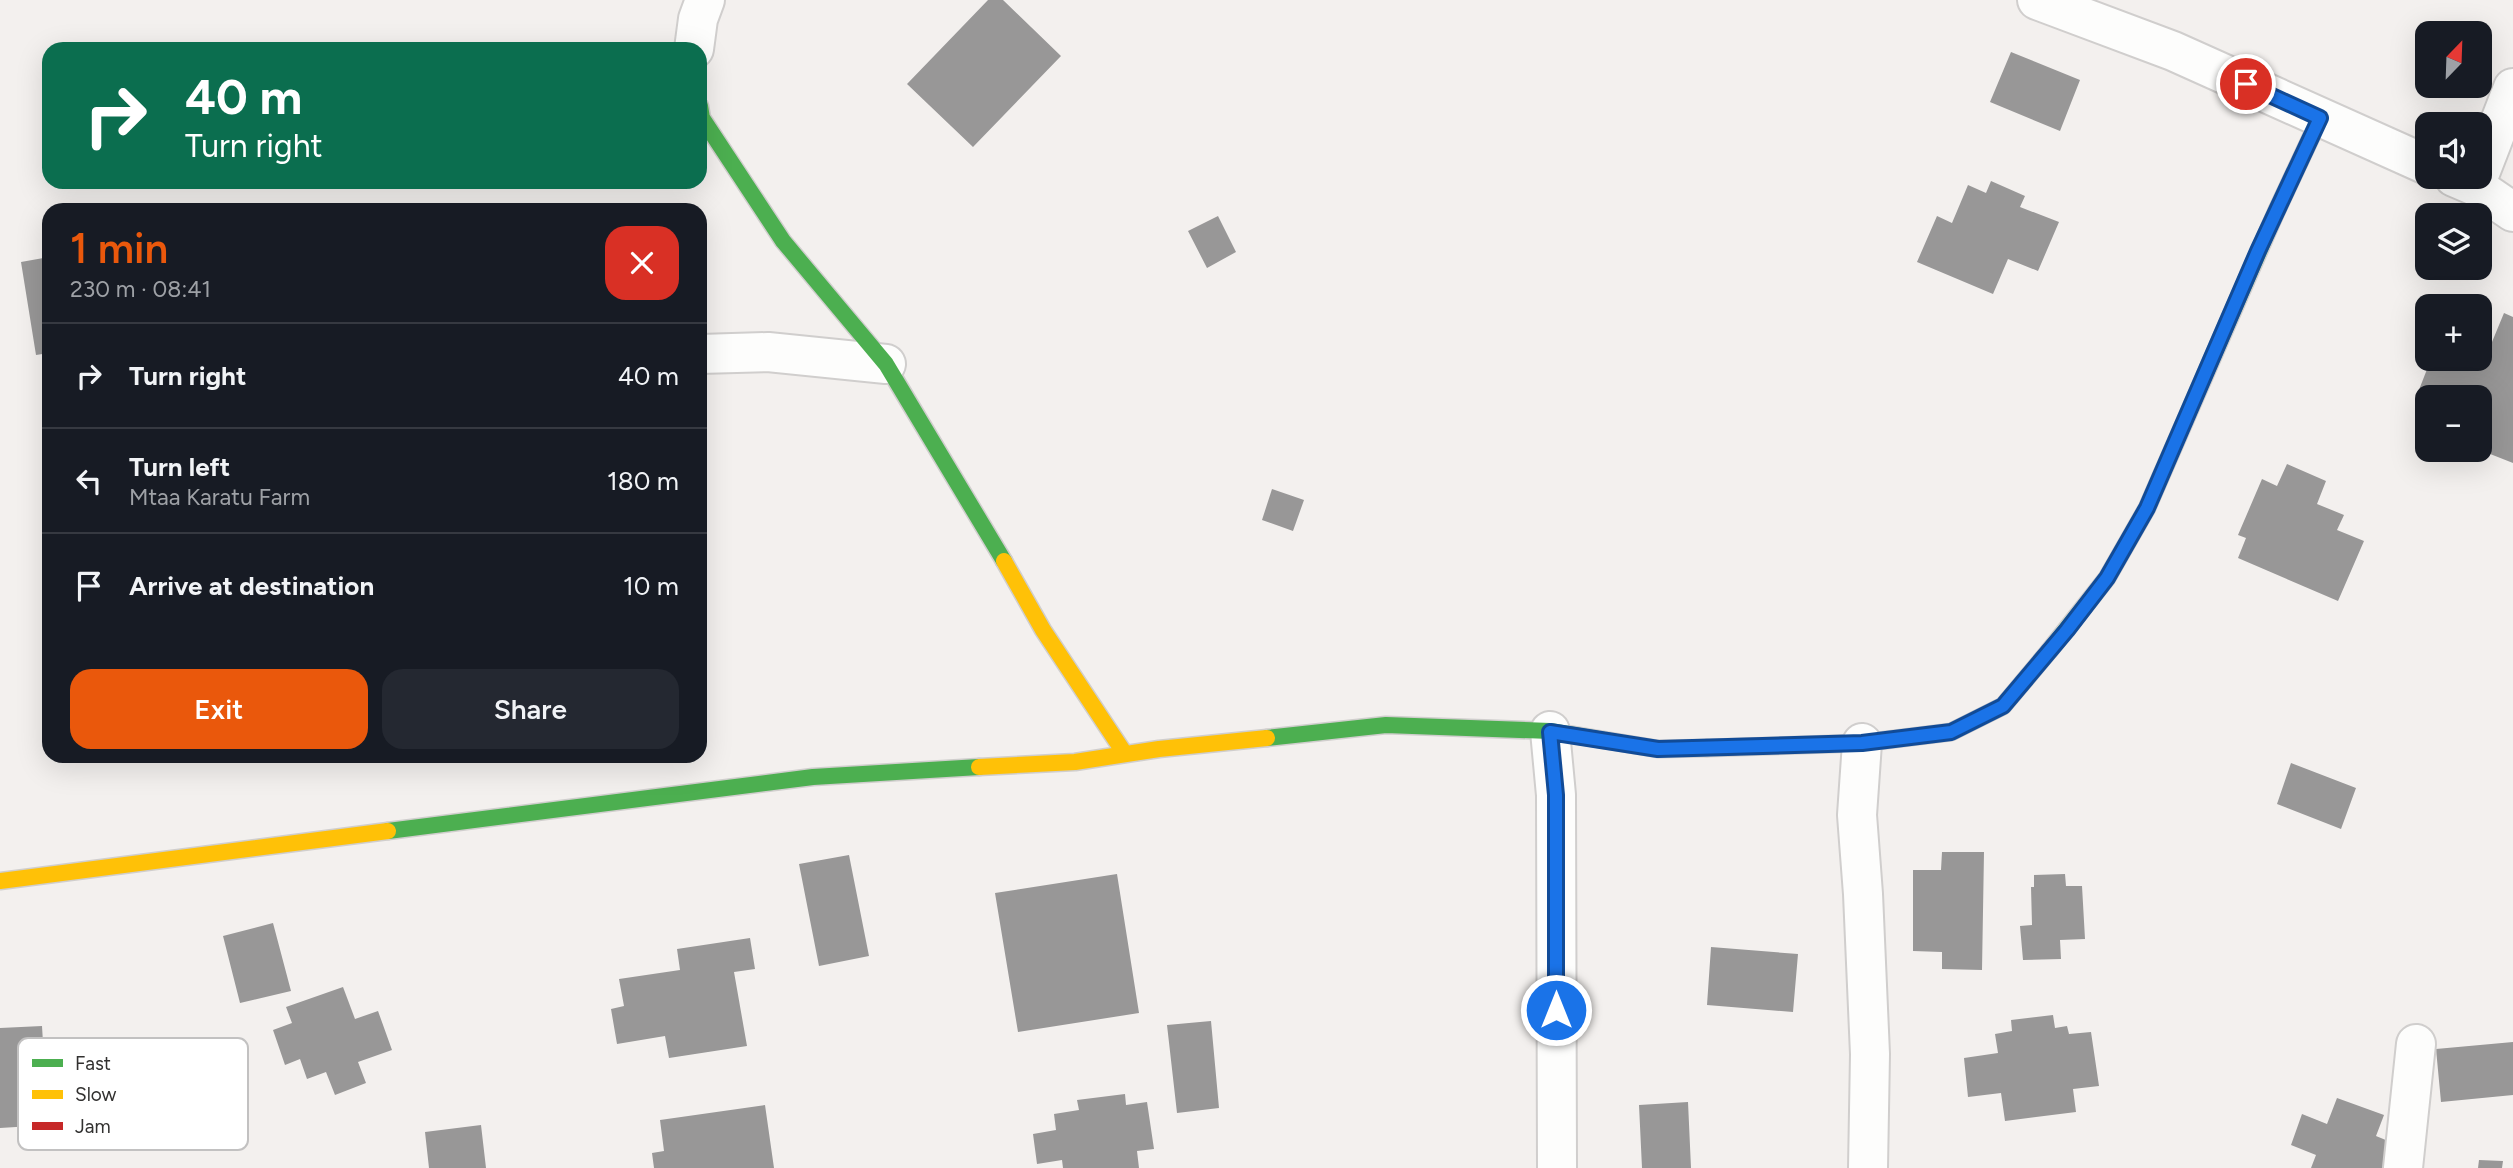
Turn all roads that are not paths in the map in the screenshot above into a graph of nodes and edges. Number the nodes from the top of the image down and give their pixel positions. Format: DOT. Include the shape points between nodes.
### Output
graph roads {
  1 [pos="705,0"];
  2 [pos="2037,0"];
  3 [pos="695,42"];
  4 [pos="2513,88"];
  5 [pos="2320,118"];
  6 [pos="707,126"];
  7 [pos="2492,134"];
  8 [pos="2415,160"];
  9 [pos="2485,189"];
  10 [pos="2513,212"];
  11 [pos="707,354"];
  12 [pos="886,364"];
  13 [pos="1550,732"];
  14 [pos="1862,743"];
  15 [pos="1125,754"];
  16 [pos="0,881"];
  17 [pos="2416,1044"];
  18 [pos="1557,1168"];
  19 [pos="1868,1168"];
  20 [pos="2403,1168"];
  1 -- 3 [label="street"];
  2 -- 5 [label="street" via="2173,51"];
  4 -- 7 [label="street"];
  5 -- 8 [label="street"];
  5 -- 14 [label="street" via="2147,508 2107,578 2003,706 1951,732"];
  6 -- 12 [label="street" via="783,242"];
  9 -- 10 [label="street"];
  11 -- 12 [label="street" via="768,352"];
  12 -- 15 [label="street" via="1043,630"];
  13 -- 14 [label="street" via="1658,749"];
  13 -- 15 [label="street" via="1386,725"];
  13 -- 18 [label="street" via="1556,795"];
  14 -- 19 [label="street" via="1857,815 1870,1054"];
  15 -- 16 [label="street" via="1075,762 813,777"];
  17 -- 20 [label="street"];
}
